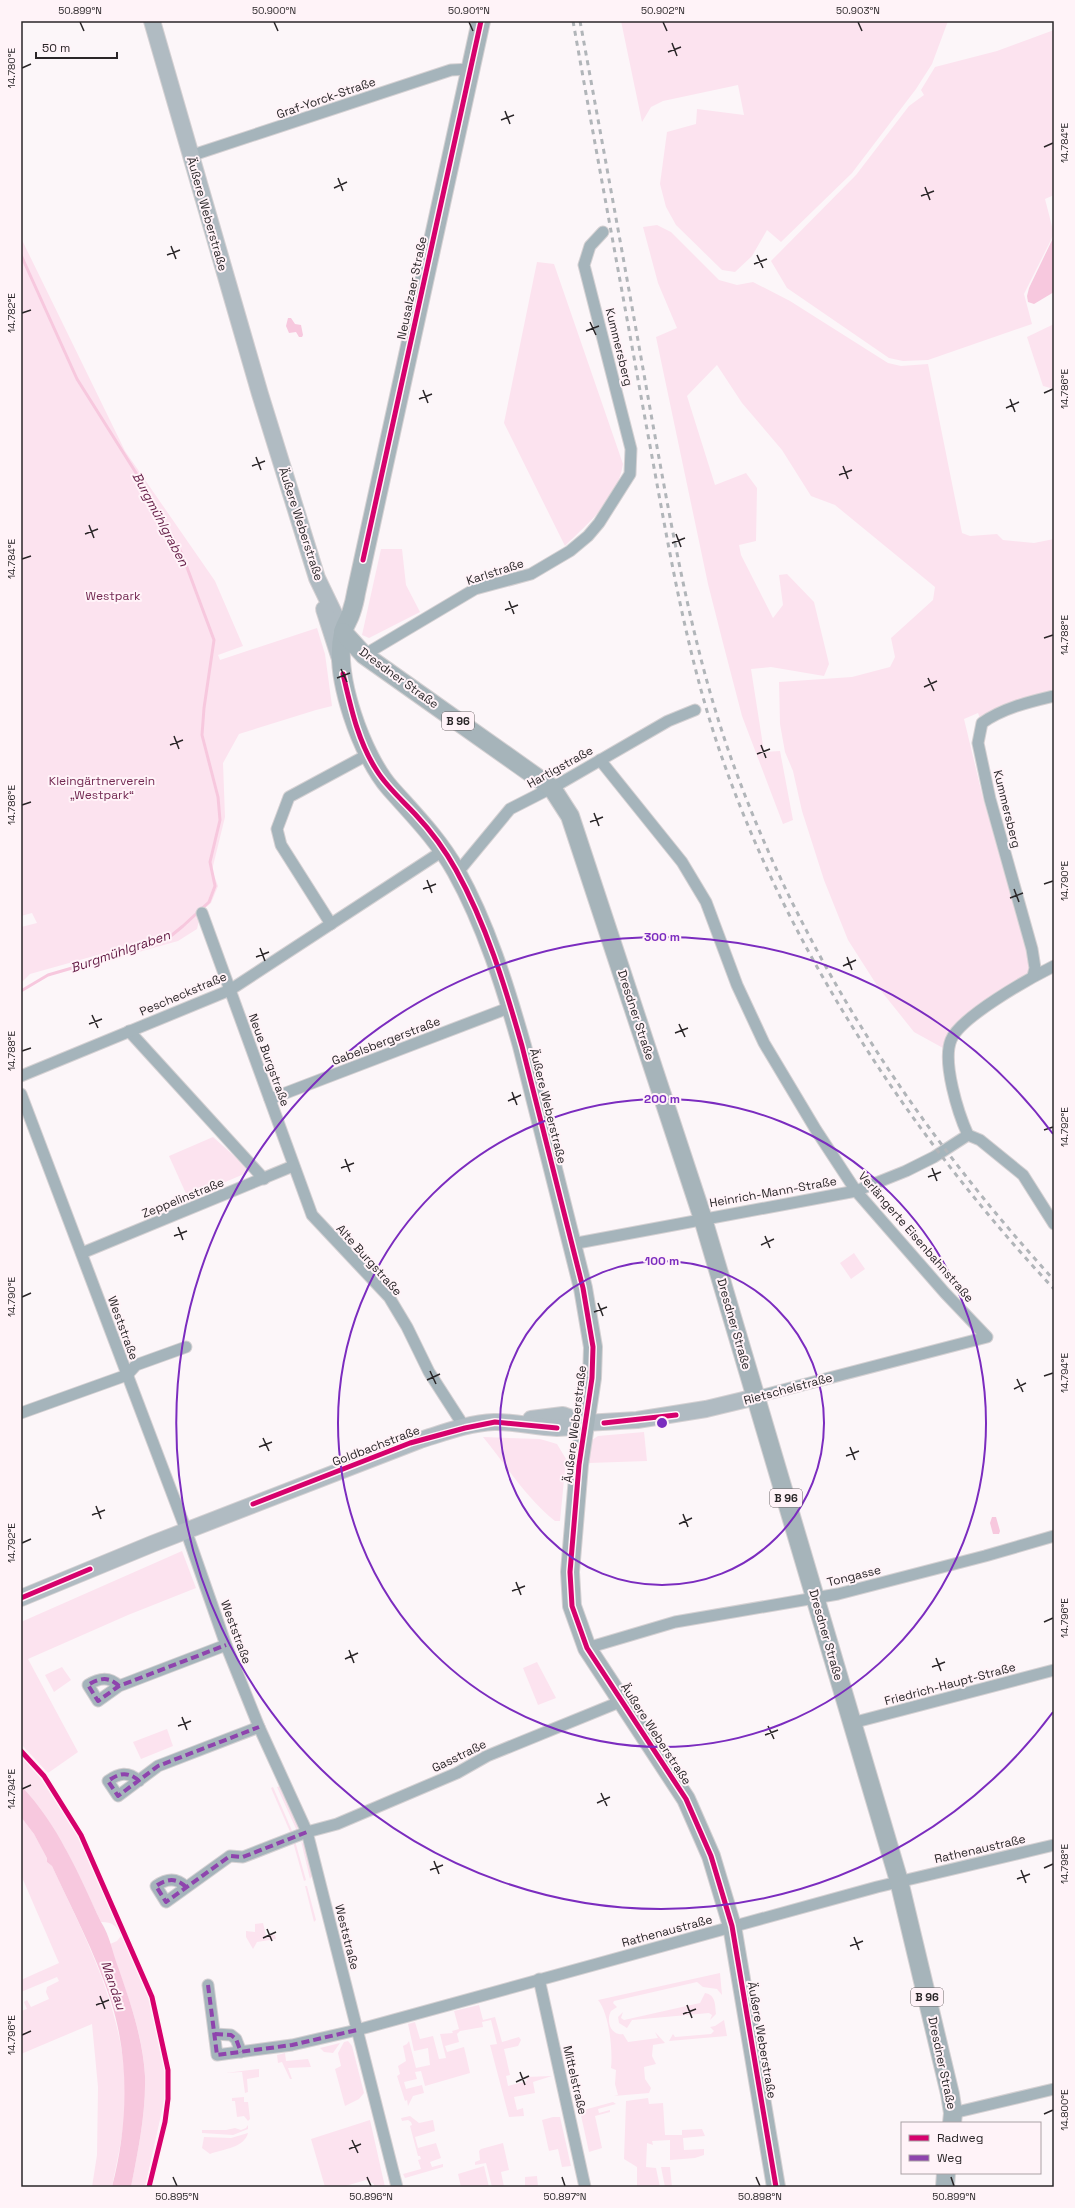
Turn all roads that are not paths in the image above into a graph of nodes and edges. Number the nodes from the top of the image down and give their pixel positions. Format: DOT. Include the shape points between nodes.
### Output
graph roads {
  1 [pos="152,21"];
  2 [pos="481,21"];
  3 [pos="472,70"];
  4 [pos="190,156"];
  5 [pos="603,232"];
  6 [pos="630,474"];
  7 [pos="317,578"];
  8 [pos="356,593"];
  9 [pos="328,599"];
  10 [pos="351,612"];
  11 [pos="343,632"];
  12 [pos="364,655"];
  13 [pos="342,669"];
  14 [pos="1054,696"];
  15 [pos="695,710"];
  16 [pos="367,755"];
  17 [pos="600,760"];
  18 [pos="552,788"];
  19 [pos="444,850"];
  20 [pos="456,870"];
  21 [pos="202,913"];
  22 [pos="331,924"];
  23 [pos="1054,966"];
  24 [pos="1033,976"];
  25 [pos="230,990"];
  26 [pos="511,1007"];
  27 [pos="129,1031"];
  28 [pos="21,1076"];
  29 [pos="21,1094"];
  30 [pos="270,1100"];
  31 [pos="968,1134"];
  32 [pos="293,1166"];
  33 [pos="264,1179"];
  34 [pos="856,1191"];
  35 [pos="312,1215"];
  36 [pos="703,1218"];
  37 [pos="1054,1224"];
  38 [pos="572,1244"];
  39 [pos="82,1253"];
  40 [pos="987,1337"];
  41 [pos="186,1347"];
  42 [pos="127,1375"];
  43 [pos="756,1397"];
  44 [pos="21,1413"];
  45 [pos="585,1422"];
  46 [pos="465,1428"];
  47 [pos="186,1531"];
  48 [pos="1054,1536"];
  49 [pos="21,1598"];
  50 [pos="815,1599"];
  51 [pos="226,1645"];
  52 [pos="587,1648"];
  53 [pos="1054,1670"];
  54 [pos="119,1686"];
  55 [pos="622,1701"];
  56 [pos="852,1723"];
  57 [pos="259,1727"];
  58 [pos="138,1781"];
  59 [pos="307,1832"];
  60 [pos="1054,1845"];
  61 [pos="899,1881"];
  62 [pos="186,1886"];
  63 [pos="732,1926"];
  64 [pos="539,1979"];
  65 [pos="208,1986"];
  66 [pos="357,2030"];
  67 [pos="215,2034"];
  68 [pos="241,2052"];
  69 [pos="1054,2089"];
  70 [pos="952,2118"];
  71 [pos="946,2174"];
  72 [pos="397,2187"];
  73 [pos="585,2187"];
  74 [pos="776,2187"];
  75 [pos="945,2187"];
  1 -- 4 [label="main road, Äußere Weberstraße"];
  2 -- 3 [label="main road, Neusalzaer Straße"];
  3 -- 4 [label="street, Graf-Yorck-Straße" via="451,70"];
  3 -- 8 [label="main road, Neusalzaer Straße"];
  4 -- 7 [label="main road, Äußere Weberstraße"];
  5 -- 6 [label="street, Kummersberg" via="590,246 584,265 631,448"];
  6 -- 12 [label="street, Karlstraße" via="600,523 570,550 530,574 475,589"];
  7 -- 9 [label="main road, Äußere Weberstraße"];
  7 -- 13 [label="main road" via="326,620"];
  8 -- 9 [label="main road" via="342,602"];
  8 -- 10 [label="main road, Neusalzaer Straße"];
  9 -- 11 [label="main road, Äußere Weberstraße"];
  10 -- 11 [label="main road, Neusalzaer Straße"];
  10 -- 12 [label="main road" via="355,638"];
  11 -- 12 [label="main road, Dresdner Straße / B 96"];
  11 -- 13 [label="main road, Äußere Weberstraße"];
  12 -- 13 [label="main road"];
  12 -- 18 [label="main road, Dresdner Straße / B 96"];
  13 -- 16 [label="main road, Äußere Weberstraße" via="359,735"];
  14 -- 24 [label="street, Kummersberg" via="1000,711 991,716 982,723 978,743 990,799 1032,949 1035,968"];
  15 -- 17 [label="street, Hartigstraße" via="668,721"];
  16 -- 19 [label="main road, Äußere Weberstraße" via="386,783 428,828"];
  16 -- 22 [label="street" via="289,797 277,829 281,845"];
  17 -- 18 [label="street, Hartigstraße"];
  17 -- 34 [label="street, Verlängerte Eisenbahnstraße" via="682,862 702,895 737,985 764,1043"];
  18 -- 20 [label="street, Hartigstraße" via="510,809 462,867"];
  18 -- 36 [label="main road, Dresdner Straße / B 96" via="570,816"];
  19 -- 20 [label="main road, Äußere Weberstraße"];
  19 -- 22 [label="street, Pescheckstraße"];
  20 -- 26 [label="main road, Äußere Weberstraße" via="472,903"];
  21 -- 25 [label="street, Neue Burgstraße"];
  22 -- 25 [label="street, Pescheckstraße"];
  23 -- 24 [label="street"];
  24 -- 31 [label="street" via="966,1022 951,1040 948,1057 955,1100"];
  25 -- 27 [label="street, Pescheckstraße"];
  25 -- 30 [label="street, Neue Burgstraße"];
  26 -- 30 [label="street, Gabelsbergerstraße"];
  26 -- 38 [label="main road, Äußere Weberstraße"];
  27 -- 28 [label="street, Pescheckstraße"];
  27 -- 33 [label="street"];
  29 -- 39 [label="street, Weststraße"];
  30 -- 32 [label="street, Neue Burgstraße"];
  31 -- 34 [label="street, Heinrich-Mann-Straße" via="934,1157"];
  31 -- 37 [label="street" via="980,1140 1023,1175"];
  32 -- 33 [label="street, Zeppelinstraße"];
  32 -- 35 [label="street, Neue Burgstraße"];
  33 -- 39 [label="street, Zeppelinstraße"];
  34 -- 36 [label="street, Heinrich-Mann-Straße"];
  34 -- 40 [label="street, Verlängerte Eisenbahnstraße"];
  35 -- 46 [label="street, Alte Burgstraße" via="389,1297 429,1372"];
  36 -- 38 [label="street, Heinrich-Mann-Straße"];
  36 -- 43 [label="main road, Dresdner Straße / B 96"];
  38 -- 45 [label="main road, Äußere Weberstraße" via="588,1309 593,1346 592,1378"];
  39 -- 42 [label="street, Weststraße"];
  40 -- 43 [label="street, Rietschelstraße"];
  41 -- 42 [label="street" via="136,1365"];
  42 -- 44 [label="street"];
  42 -- 47 [label="street, Weststraße"];
  43 -- 45 [label="main road, Rietschelstraße" via="676,1415"];
  43 -- 50 [label="main road, Dresdner Straße / B 96"];
  45 -- 46 [label="main road, Goldbachstraße" via="563,1429 495,1422"];
  45 -- 52 [label="main road, Äußere Weberstraße" via="570,1578 572,1606"];
  46 -- 47 [label="main road, Goldbachstraße" via="410,1443"];
  47 -- 49 [label="main road, Goldbachstraße"];
  47 -- 51 [label="street, Weststraße"];
  48 -- 50 [label="street, Tongasse" via="986,1556"];
  50 -- 52 [label="street, Tongasse" via="675,1622"];
  50 -- 56 [label="main road, Dresdner Straße / B 96"];
  51 -- 54 [label="street"];
  51 -- 57 [label="street, Weststraße"];
  52 -- 55 [label="main road, Äußere Weberstraße"];
  53 -- 56 [label="street, Friedrich-Haupt-Straße"];
  55 -- 59 [label="street, Gasstraße" via="486,1756 457,1773 337,1824"];
  55 -- 63 [label="main road, Äußere Weberstraße" via="686,1799 698,1822"];
  56 -- 61 [label="main road, Dresdner Straße / B 96"];
  57 -- 58 [label="street" via="158,1766"];
  57 -- 59 [label="street, Weststraße"];
  59 -- 62 [label="street, Gasstraße" via="243,1857 230,1856"];
  59 -- 66 [label="street, Weststraße"];
  60 -- 61 [label="street, Rathenaustraße"];
  61 -- 63 [label="street, Rathenaustraße"];
  61 -- 70 [label="main road, Dresdner Straße / B 96" via="950,2094"];
  63 -- 64 [label="street, Rathenaustraße"];
  63 -- 74 [label="main road, Äußere Weberstraße"];
  64 -- 66 [label="street, Rathenaustraße"];
  64 -- 73 [label="street, Mittelstraße"];
  65 -- 67 [label="street"];
  66 -- 68 [label="street, Rathenaustraße" via="292,2045"];
  66 -- 72 [label="street, Weststraße"];
  67 -- 68 [label="street" via="231,2035 236,2039"];
  67 -- 68 [label="street, Rathenaustraße" via="218,2055"];
  69 -- 70 [label="street"];
  71 -- 75 [label="main road"];
}
